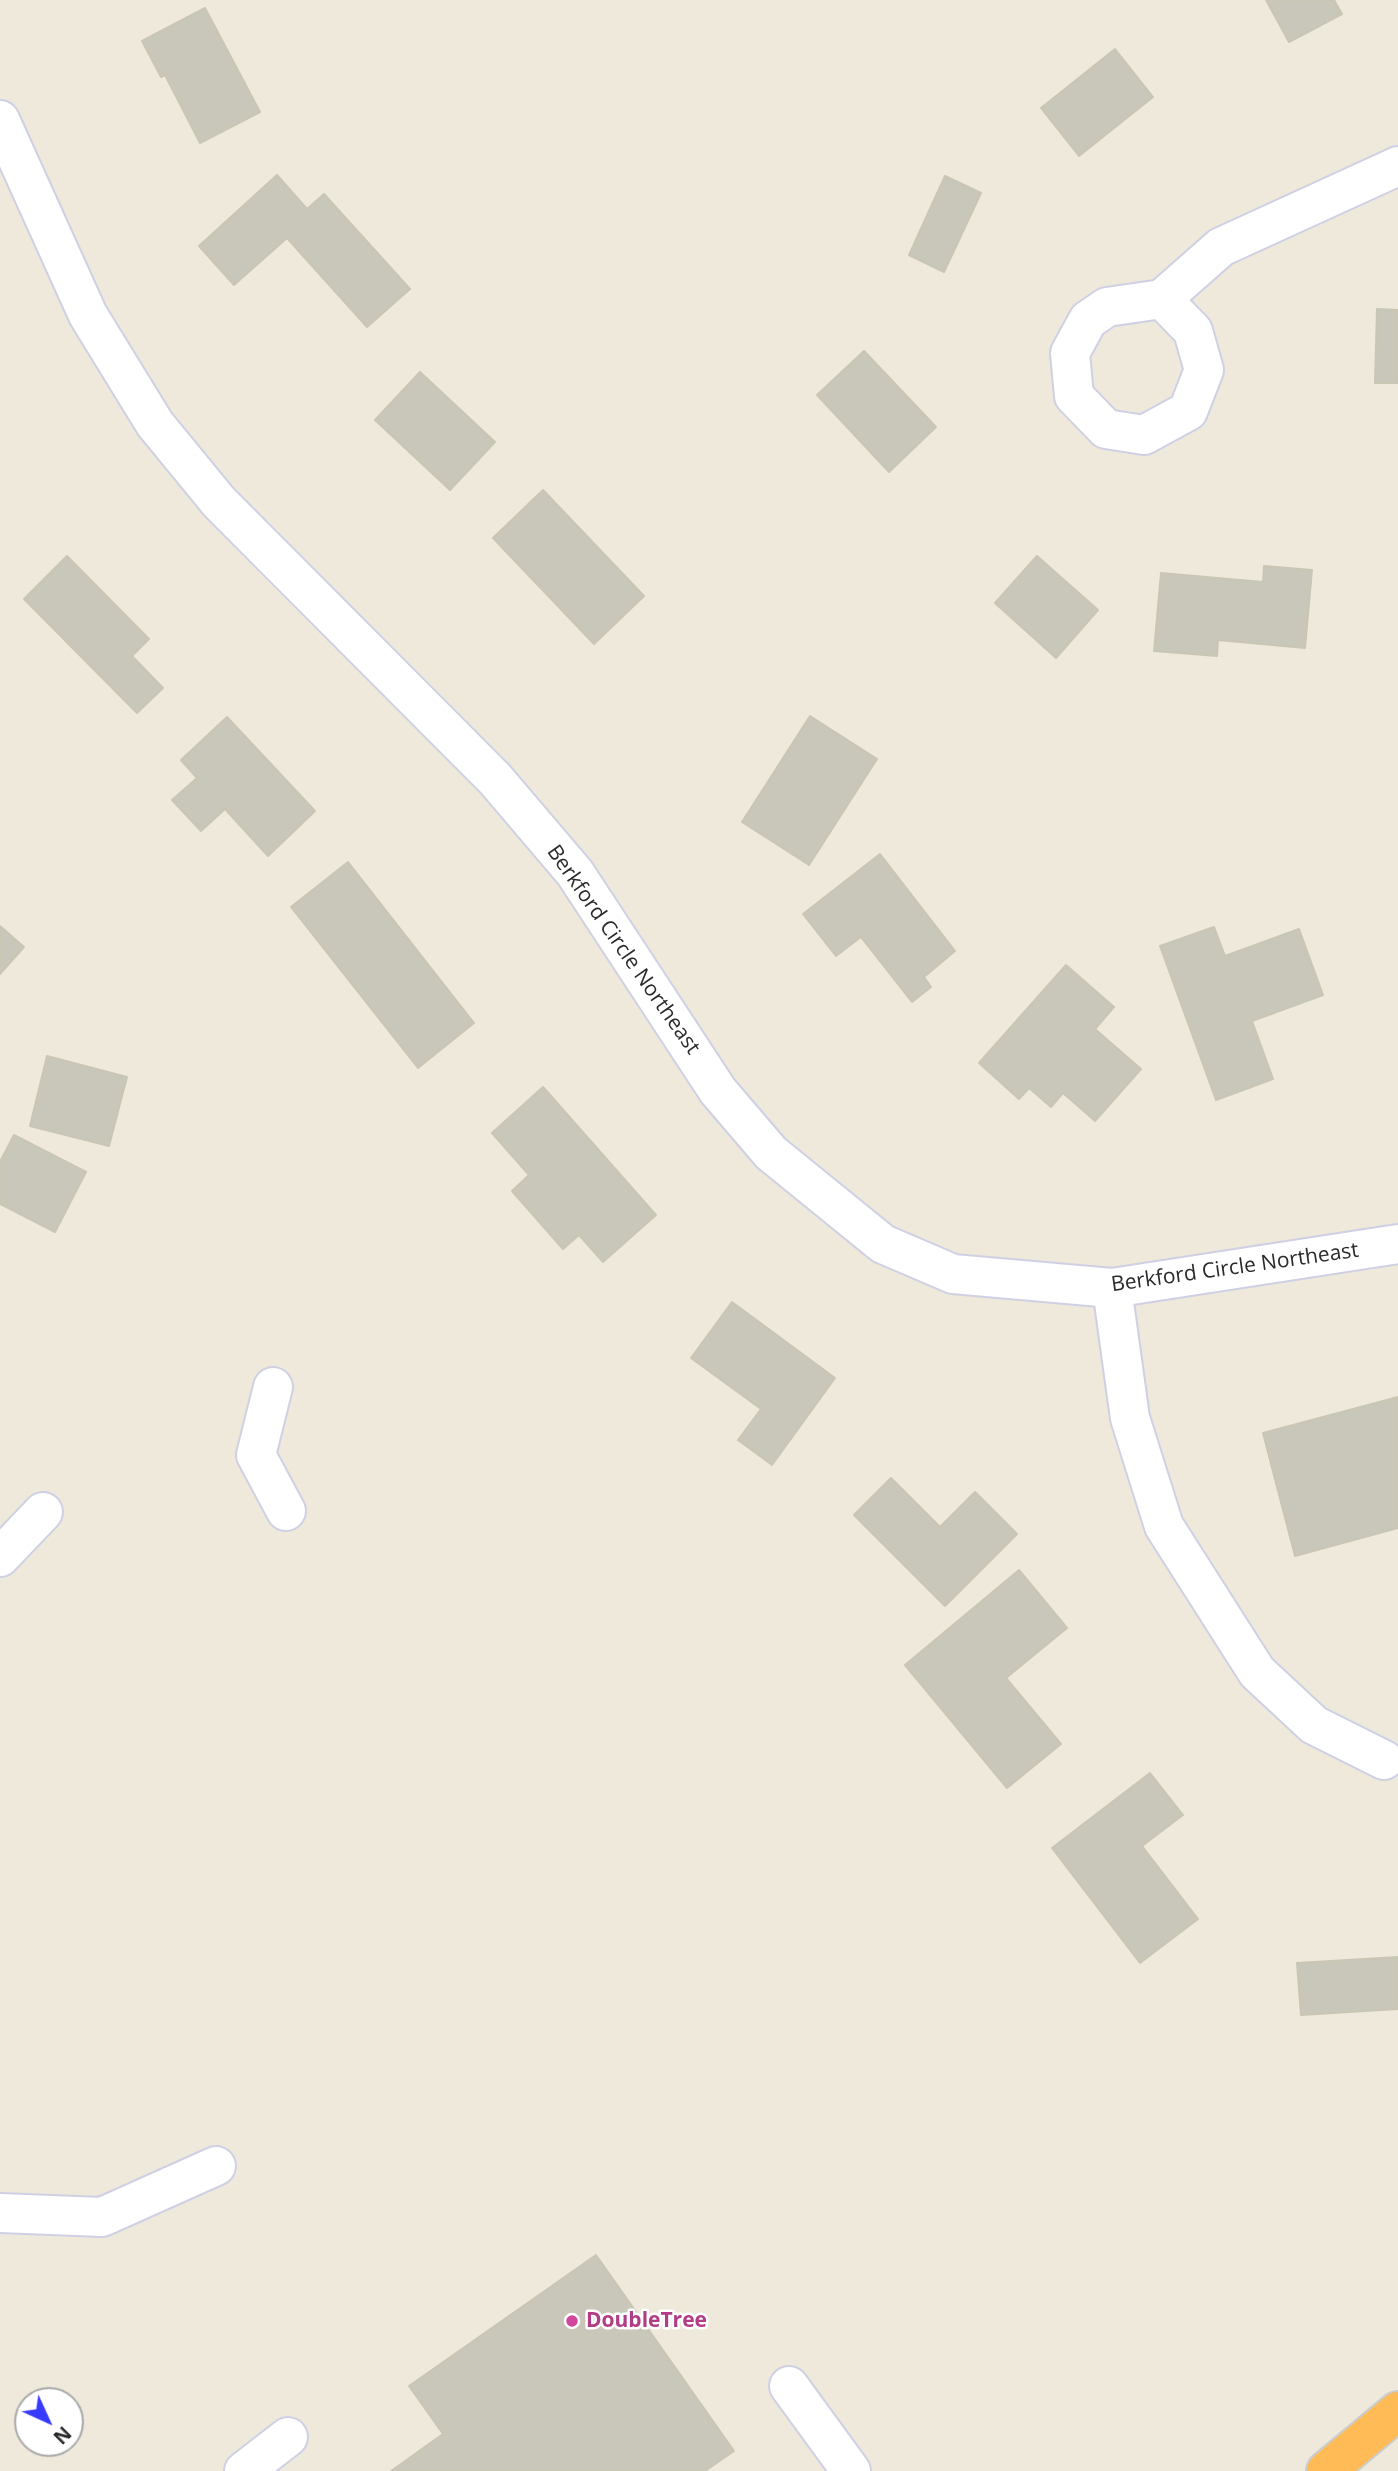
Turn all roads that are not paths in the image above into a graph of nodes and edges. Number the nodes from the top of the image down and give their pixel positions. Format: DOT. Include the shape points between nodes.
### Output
graph roads {
  1 [pos="0,120"];
  2 [pos="1398,166"];
  3 [pos="1162,299"];
  4 [pos="1398,1244"];
  5 [pos="1112,1288"];
  6 [pos="273,1387"];
  7 [pos="286,1511"];
  8 [pos="43,1512"];
  9 [pos="0,1557"];
  10 [pos="1384,1760"];
  11 [pos="216,2166"];
  12 [pos="0,2213"];
  13 [pos="789,2386"];
  14 [pos="1398,2411"];
  15 [pos="288,2437"];
  16 [pos="244,2471"];
  17 [pos="851,2471"];
  18 [pos="1326,2471"];
  1 -- 5 [label="street, Berkford Circle Northeast" via="88,314 155,424 219,502 495,779 575,873 718,1091 772,1153 883,1244 953,1274"];
  2 -- 3 [label="street" via="1221,247"];
  4 -- 5 [label="street, Berkford Circle Northeast"];
  5 -- 10 [label="street" via="1130,1418 1164,1526 1257,1672 1314,1725"];
  6 -- 7 [label="street" via="256,1454"];
  8 -- 9 [label="street"];
  11 -- 12 [label="street" via="102,2217"];
  13 -- 17 [label="street"];
  14 -- 18 [label="highway"];
  15 -- 16 [label="street"];
}
